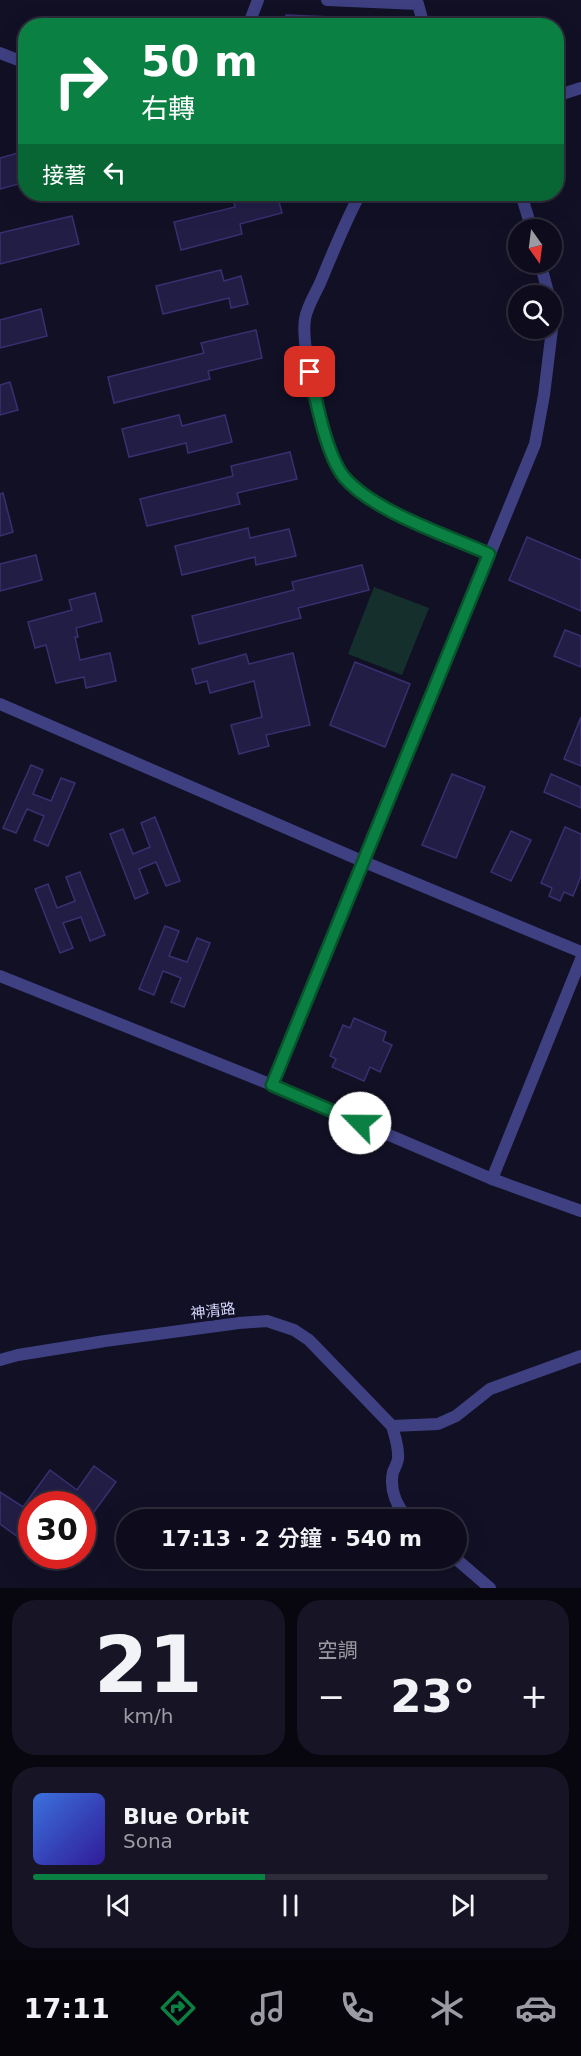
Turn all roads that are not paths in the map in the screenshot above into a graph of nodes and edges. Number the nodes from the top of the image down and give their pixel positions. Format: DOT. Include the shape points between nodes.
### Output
graph roads {
  1 [pos="258,0"];
  2 [pos="327,0"];
  3 [pos="251,18"];
  4 [pos="422,18"];
  5 [pos="0,53"];
  6 [pos="18,60"];
  7 [pos="581,88"];
  8 [pos="564,93"];
  9 [pos="357,201"];
  10 [pos="523,201"];
  11 [pos="529,219"];
  12 [pos="550,339"];
  13 [pos="489,554"];
  14 [pos="0,704"];
  15 [pos="362,861"];
  16 [pos="581,952"];
  17 [pos="581,959"];
  18 [pos="0,976"];
  19 [pos="272,1085"];
  20 [pos="492,1179"];
  21 [pos="581,1210"];
  22 [pos="581,1356"];
  23 [pos="0,1360"];
  24 [pos="392,1426"];
  25 [pos="400,1509"];
  26 [pos="467,1568"];
  27 [pos="490,1588"];
  1 -- 3 [label="street"];
  2 -- 4 [label="street" via="418,4"];
  5 -- 6 [label="street"];
  7 -- 8 [label="street"];
  9 -- 13 [label="street" via="305,317 310,372 332,453 344,476 380,505"];
  10 -- 11 [label="street"];
  12 -- 13 [label="street" via="537,435"];
  13 -- 15 [label="street"];
  14 -- 15 [label="street"];
  15 -- 16 [label="street"];
  15 -- 19 [label="street"];
  17 -- 20 [label="street"];
  18 -- 19 [label="street"];
  19 -- 20 [label="street"];
  20 -- 21 [label="street"];
  22 -- 24 [label="street" via="490,1389 456,1416 438,1424"];
  23 -- 24 [label="street, 神清路" via="116,1340 267,1321 309,1340"];
  24 -- 25 [label="street" via="398,1445 392,1485"];
  26 -- 27 [label="street"];
}
